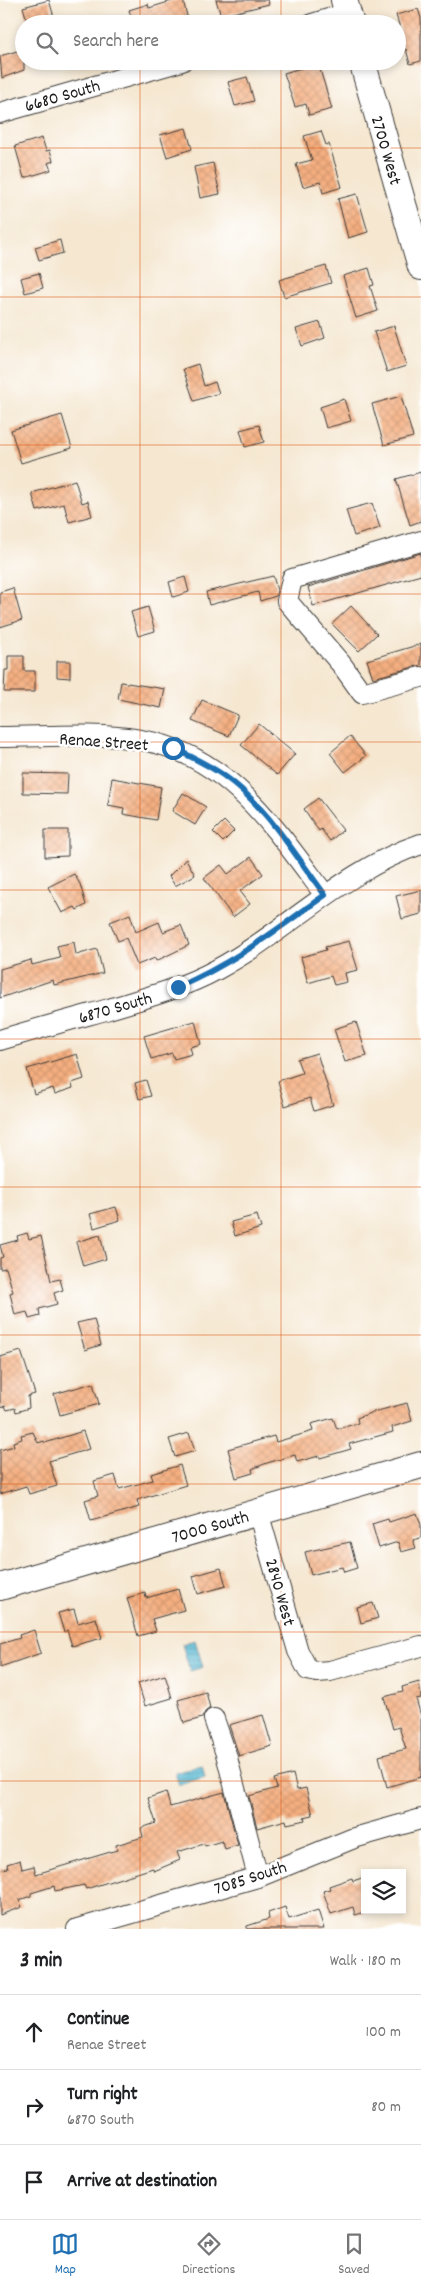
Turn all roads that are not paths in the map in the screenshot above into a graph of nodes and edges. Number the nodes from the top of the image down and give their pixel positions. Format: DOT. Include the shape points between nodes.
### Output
graph roads {
  1 [pos="150,70"];
  2 [pos="365,70"];
  3 [pos="0,113"];
  4 [pos="421,268"];
  5 [pos="421,541"];
  6 [pos="421,677"];
  7 [pos="0,737"];
  8 [pos="421,844"];
  9 [pos="325,895"];
  10 [pos="0,1040"];
  11 [pos="421,1465"];
  12 [pos="258,1512"];
  13 [pos="0,1587"];
  14 [pos="421,1646"];
  15 [pos="214,1719"];
  16 [pos="421,1819"];
  17 [pos="258,1876"];
  18 [pos="77,1929"];
  1 -- 3 [label="street, 6680 South"];
  2 -- 4 [label="main road, 2700 West"];
  5 -- 6 [label="street" via="292,579 287,601 362,693"];
  7 -- 9 [label="street, Renae Street" via="109,737 141,740 180,751 225,776 246,796"];
  8 -- 9 [label="street, 6870 South" via="382,859"];
  9 -- 10 [label="street, 6870 South" via="260,943 215,971 146,998"];
  11 -- 12 [label="main road, 7000 South"];
  12 -- 13 [label="main road, 7000 South"];
  12 -- 14 [label="street, 2840 West" via="298,1651 308,1670 330,1671"];
  15 -- 17 [label="street" via="221,1734"];
  16 -- 17 [label="street, 7085 South" via="354,1838"];
  17 -- 18 [label="street, 7085 South"];
}
